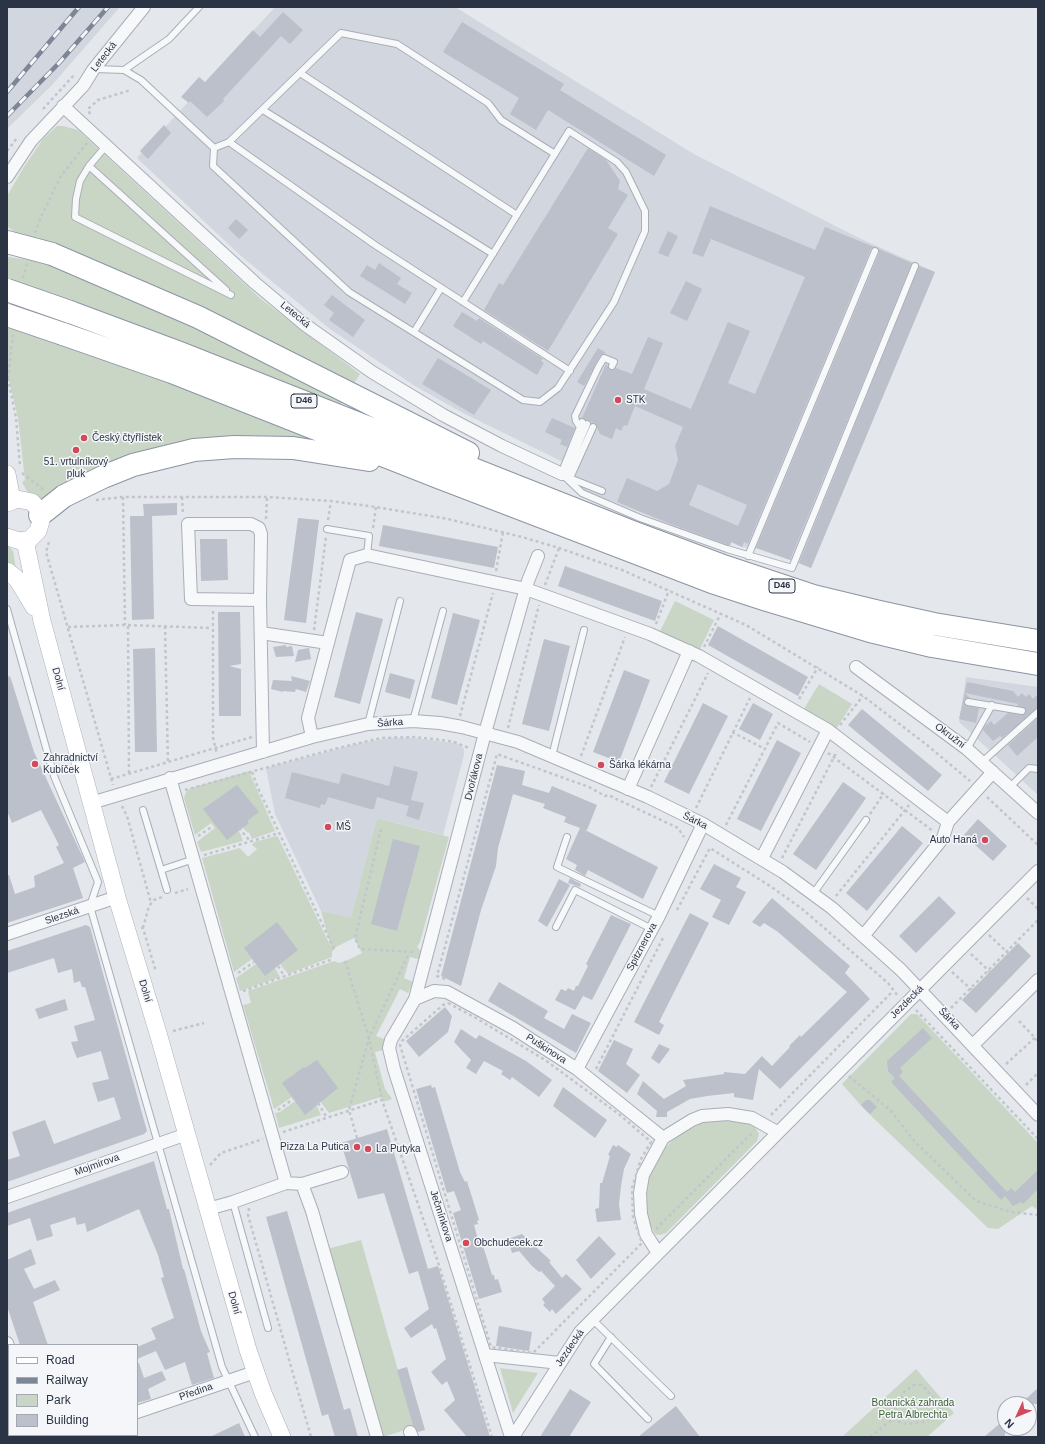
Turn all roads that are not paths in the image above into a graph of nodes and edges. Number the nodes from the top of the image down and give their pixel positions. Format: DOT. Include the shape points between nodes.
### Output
graph roads {
  1 [pos="144,7"];
  2 [pos="199,7"];
  3 [pos="93,70"];
  4 [pos="124,70"];
  5 [pos="300,73"];
  6 [pos="63,106"];
  7 [pos="263,110"];
  8 [pos="229,142"];
  9 [pos="106,146"];
  10 [pos="214,148"];
  11 [pos="555,154"];
  12 [pos="89,166"];
  13 [pos="7,177"];
  14 [pos="517,215"];
  15 [pos="7,242"];
  16 [pos="875,251"];
  17 [pos="493,254"];
  18 [pos="915,266"];
  19 [pos="441,288"];
  20 [pos="7,290"];
  21 [pos="463,302"];
  22 [pos="7,315"];
  23 [pos="414,332"];
  24 [pos="609,363"];
  25 [pos="570,371"];
  26 [pos="586,425"];
  27 [pos="7,474"];
  28 [pos="564,475"];
  29 [pos="438,477"];
  30 [pos="602,491"];
  31 [pos="536,494"];
  32 [pos="9,502"];
  33 [pos="40,515"];
  34 [pos="327,529"];
  35 [pos="7,537"];
  36 [pos="25,541"];
  37 [pos="367,555"];
  38 [pos="538,556"];
  39 [pos="748,556"];
  40 [pos="7,571"];
  41 [pos="526,589"];
  42 [pos="260,600"];
  43 [pos="400,601"];
  44 [pos="7,609"];
  45 [pos="443,611"];
  46 [pos="42,621"];
  47 [pos="584,630"];
  48 [pos="261,633"];
  49 [pos="1038,641"];
  50 [pos="328,643"];
  51 [pos="694,654"];
  52 [pos="1038,664"];
  53 [pos="856,667"];
  54 [pos="968,702"];
  55 [pos="992,705"];
  56 [pos="1022,711"];
  57 [pos="1038,712"];
  58 [pos="413,721"];
  59 [pos="368,724"];
  60 [pos="486,728"];
  61 [pos="835,735"];
  62 [pos="312,737"];
  63 [pos="967,749"];
  64 [pos="553,751"];
  65 [pos="263,752"];
  66 [pos="982,762"];
  67 [pos="1038,769"];
  68 [pos="993,772"];
  69 [pos="170,778"];
  70 [pos="630,784"];
  71 [pos="1010,787"];
  72 [pos="91,803"];
  73 [pos="143,810"];
  74 [pos="1038,813"];
  75 [pos="702,819"];
  76 [pos="866,820"];
  77 [pos="948,822"];
  78 [pos="567,837"];
  79 [pos="764,853"];
  80 [pos="194,859"];
  81 [pos="161,870"];
  82 [pos="1038,871"];
  83 [pos="167,890"];
  84 [pos="816,890"];
  85 [pos="117,897"];
  86 [pos="90,906"];
  87 [pos="659,916"];
  88 [pos="556,926"];
  89 [pos="652,929"];
  90 [pos="7,934"];
  91 [pos="864,935"];
  92 [pos="1038,980"];
  93 [pos="920,989"];
  94 [pos="415,999"];
  95 [pos="973,1045"];
  96 [pos="580,1065"];
  97 [pos="1038,1115"];
  98 [pos="777,1132"];
  99 [pos="187,1134"];
  100 [pos="663,1138"];
  101 [pos="158,1143"];
  102 [pos="342,1172"];
  103 [pos="286,1183"];
  104 [pos="302,1184"];
  105 [pos="7,1197"];
  106 [pos="233,1202"];
  107 [pos="208,1209"];
  108 [pos="658,1253"];
  109 [pos="592,1319"];
  110 [pos="268,1328"];
  111 [pos="611,1337"];
  112 [pos="485,1355"];
  113 [pos="560,1363"];
  114 [pos="255,1372"];
  115 [pos="229,1382"];
  116 [pos="671,1396"];
  117 [pos="138,1412"];
  118 [pos="648,1419"];
  119 [pos="256,1437"];
  120 [pos="282,1437"];
  121 [pos="377,1437"];
  122 [pos="512,1437"];
  1 -- 3 [label="street, Letecká"];
  2 -- 4 [label="lane" via="169,39"];
  3 -- 4 [label="lane"];
  3 -- 6 [label="street, Letecká" via="83,86"];
  4 -- 10 [label="lane" via="141,80"];
  5 -- 7 [label="lane"];
  5 -- 11 [label="lane" via="341,34 397,44 488,102 501,120"];
  5 -- 14 [label="lane"];
  6 -- 9 [label="street, Letecká"];
  6 -- 13 [label="street, Letecká" via="31,140"];
  7 -- 8 [label="lane"];
  7 -- 17 [label="lane"];
  8 -- 10 [label="lane"];
  8 -- 19 [label="lane" via="375,245"];
  9 -- 12 [label="lane"];
  9 -- 28 [label="street, Letecká" via="255,283 310,328 372,372 443,416"];
  10 -- 23 [label="lane" via="213,166 349,292"];
  11 -- 14 [label="lane"];
  11 -- 25 [label="lane" via="569,131 617,162 626,172 645,211 645,230 614,302"];
  12 -- 12 [label="lane" via="80,181 75,217 232,295"];
  14 -- 17 [label="lane"];
  15 -- 31 [label="highway" via="52,254 198,316 474,456"];
  16 -- 39 [label="lane"];
  17 -- 21 [label="lane"];
  18 -- 39 [label="lane" via="792,568"];
  19 -- 21 [label="lane"];
  19 -- 23 [label="lane"];
  20 -- 31 [label="highway, D46, bridge" via="180,353"];
  21 -- 25 [label="lane"];
  22 -- 29 [label="highway, D46, bridge" via="172,372"];
  23 -- 25 [label="lane" via="523,400 540,402 558,388"];
  24 -- 26 [label="lane" via="604,358 575,416 576,421"];
  26 -- 28 [label="lane"];
  26 -- 28 [label="lane"];
  27 -- 32 [label="main road"];
  28 -- 30 [label="lane"];
  28 -- 39 [label="lane" via="582,493 640,518"];
  29 -- 33 [label="highway" via="376,462 293,448 234,447 194,450 133,465 103,477 64,496"];
  29 -- 52 [label="highway, D46" via="662,563 767,600 870,631 924,644"];
  31 -- 49 [label="highway, D46" via="726,567 813,596 934,624"];
  32 -- 33 [label="main road" via="27,500 36,506"];
  33 -- 36 [label="main road" via="38,531"];
  34 -- 37 [label="lane" via="370,536"];
  35 -- 36 [label="main road"];
  36 -- 46 [label="main road, Dolní"];
  37 -- 41 [label="street"];
  37 -- 50 [label="street" via="350,560"];
  38 -- 41 [label="street, Dvořákova"];
  40 -- 46 [label="main road" via="21,585"];
  41 -- 51 [label="street" via="629,625"];
  41 -- 60 [label="street, Dvořákova"];
  42 -- 42 [label="street" via="261,534 258,528 251,524 188,524 191,599"];
  42 -- 48 [label="street"];
  43 -- 59 [label="lane"];
  44 -- 86 [label="lane" via="54,776 98,882"];
  45 -- 58 [label="lane"];
  46 -- 72 [label="main road, Dolní"];
  47 -- 64 [label="lane"];
  48 -- 50 [label="street"];
  48 -- 65 [label="street"];
  50 -- 62 [label="street" via="308,718"];
  51 -- 61 [label="street"];
  51 -- 70 [label="street"];
  53 -- 63 [label="street, Okružní"];
  54 -- 55 [label="lane"];
  55 -- 56 [label="lane"];
  55 -- 63 [label="lane"];
  57 -- 66 [label="lane"];
  58 -- 59 [label="street, Šárka"];
  58 -- 60 [label="street, Šárka"];
  59 -- 62 [label="street, Šárka"];
  60 -- 64 [label="street, Šárka" via="518,742"];
  60 -- 94 [label="street, Dvořákova"];
  61 -- 77 [label="street"];
  61 -- 79 [label="street" via="819,747"];
  62 -- 65 [label="street, Šárka"];
  63 -- 66 [label="street, Okružní"];
  64 -- 70 [label="street, Šárka"];
  65 -- 69 [label="street, Šárka"];
  66 -- 68 [label="street, Okružní"];
  67 -- 71 [label="lane" via="1029,768"];
  68 -- 71 [label="street, Okružní"];
  68 -- 77 [label="street"];
  69 -- 72 [label="street, Šárka"];
  69 -- 80 [label="street"];
  70 -- 75 [label="street, Šárka"];
  71 -- 74 [label="street, Okružní"];
  72 -- 85 [label="main road, Dolní"];
  73 -- 81 [label="lane"];
  75 -- 79 [label="street, Šárka"];
  75 -- 87 [label="street, Spitznerova"];
  76 -- 84 [label="lane"];
  77 -- 91 [label="street" via="943,838"];
  78 -- 87 [label="lane" via="557,867"];
  79 -- 84 [label="street, Šárka"];
  80 -- 81 [label="lane"];
  80 -- 103 [label="street"];
  81 -- 83 [label="lane"];
  82 -- 93 [label="street, Jezdecká"];
  84 -- 91 [label="street, Šárka"];
  85 -- 86 [label="street, Slezská"];
  85 -- 99 [label="main road, Dolní"];
  86 -- 90 [label="street, Slezská"];
  86 -- 101 [label="lane"];
  87 -- 89 [label="street, Spitznerova"];
  88 -- 89 [label="lane" via="575,890"];
  89 -- 96 [label="street, Spitznerova"];
  91 -- 93 [label="street, Šárka"];
  92 -- 95 [label="street"];
  93 -- 95 [label="street, Šárka"];
  93 -- 98 [label="street, Jezdecká"];
  94 -- 96 [label="street, Puškinova" via="434,992 447,992"];
  94 -- 112 [label="street, Ječmínkova" via="392,1040 389,1048 390,1059"];
  95 -- 97 [label="street, Šárka"];
  96 -- 100 [label="street, Puškinova"];
  98 -- 100 [label="street" via="752,1118 728,1114 702,1116"];
  98 -- 108 [label="street, Jezdecká"];
  99 -- 101 [label="street, Mojmírova"];
  99 -- 107 [label="main road, Dolní"];
  100 -- 108 [label="street" via="651,1157 641,1183 641,1214 645,1239"];
  101 -- 105 [label="street, Mojmírova"];
  101 -- 115 [label="lane" via="222,1367"];
  102 -- 104 [label="street"];
  103 -- 104 [label="street"];
  103 -- 106 [label="street"];
  104 -- 121 [label="street"];
  106 -- 107 [label="street"];
  106 -- 110 [label="lane"];
  107 -- 114 [label="main road, Dolní"];
  108 -- 109 [label="street, Jezdecká"];
  109 -- 111 [label="lane"];
  109 -- 113 [label="street, Jezdecká" via="580,1332"];
  111 -- 116 [label="lane"];
  111 -- 118 [label="lane" via="594,1364"];
  112 -- 113 [label="street"];
  112 -- 122 [label="street, Ječmínkova"];
  113 -- 122 [label="street, Jezdecká"];
  114 -- 115 [label="street, Předina"];
  114 -- 120 [label="main road, Dolní"];
  115 -- 117 [label="street, Předina"];
  115 -- 119 [label="lane"];
}
